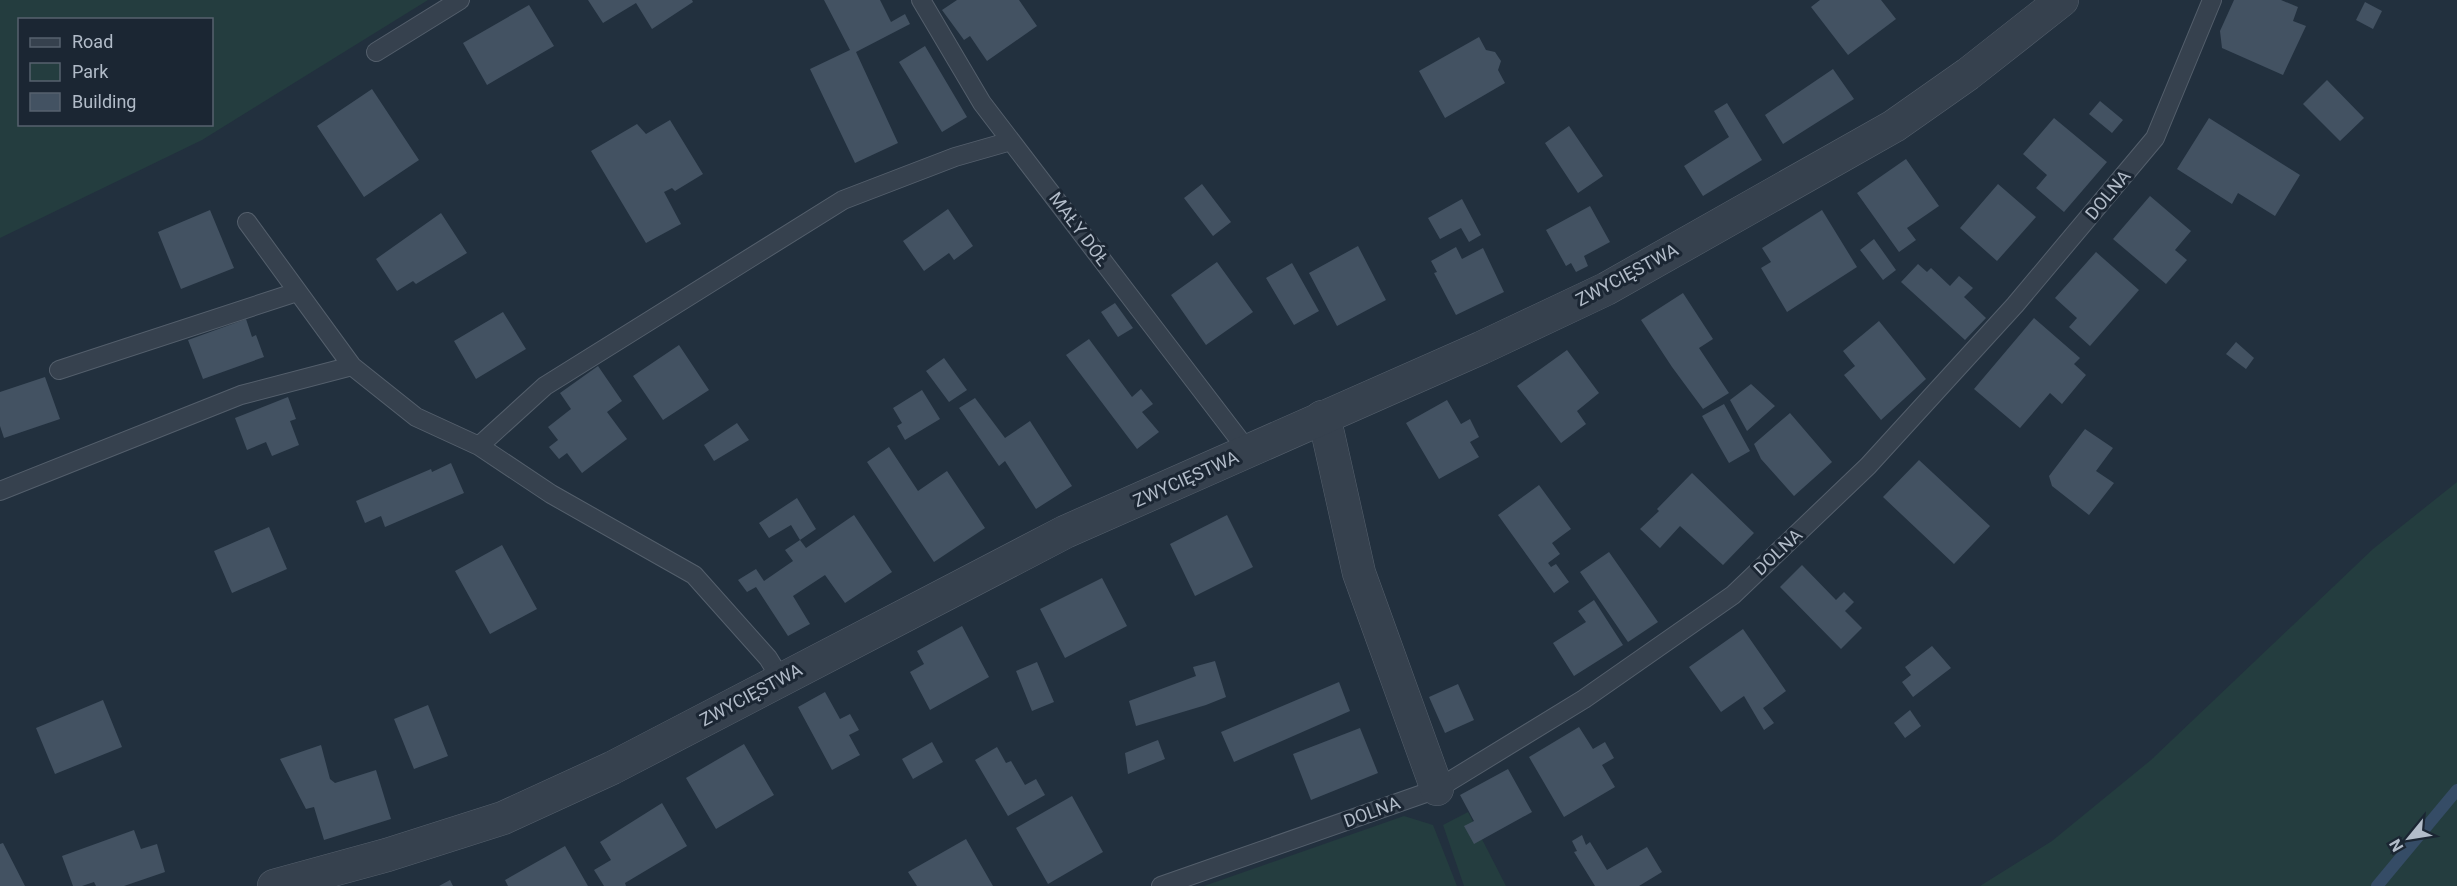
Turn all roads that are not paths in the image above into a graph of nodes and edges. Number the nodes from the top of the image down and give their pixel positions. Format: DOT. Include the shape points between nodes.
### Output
graph roads {
  1 [pos="460,0"];
  2 [pos="921,0"];
  3 [pos="2062,0"];
  4 [pos="2212,0"];
  5 [pos="376,52"];
  6 [pos="1011,141"];
  7 [pos="247,222"];
  8 [pos="297,292"];
  9 [pos="352,366"];
  10 [pos="59,370"];
  11 [pos="1322,417"];
  12 [pos="479,446"];
  13 [pos="1248,451"];
  14 [pos="0,491"];
  15 [pos="781,679"];
  16 [pos="1437,789"];
  17 [pos="273,886"];
  18 [pos="1161,886"];
  1 -- 5 [label="lane"];
  2 -- 6 [label="lane, MAŁY DÓŁ" via="982,103"];
  3 -- 11 [label="street, ZWYCIĘSTWA" via="1968,74 1893,126 1606,289"];
  4 -- 16 [label="lane, DOLNA" via="2155,138 2015,305 1868,466 1733,595 1584,699"];
  6 -- 12 [label="lane" via="955,157 843,200 545,386"];
  6 -- 13 [label="lane, MAŁY DÓŁ"];
  7 -- 8 [label="lane"];
  8 -- 9 [label="lane"];
  8 -- 10 [label="lane"];
  9 -- 12 [label="lane" via="416,417"];
  9 -- 14 [label="lane" via="242,394"];
  11 -- 13 [label="street, ZWYCIĘSTWA"];
  11 -- 16 [label="street" via="1359,573"];
  12 -- 15 [label="lane" via="551,494 694,575 768,658"];
  13 -- 15 [label="street, ZWYCIĘSTWA" via="1065,532"];
  15 -- 17 [label="street, ZWYCIĘSTWA" via="612,768 503,818"];
  16 -- 18 [label="lane, DOLNA"];
}
